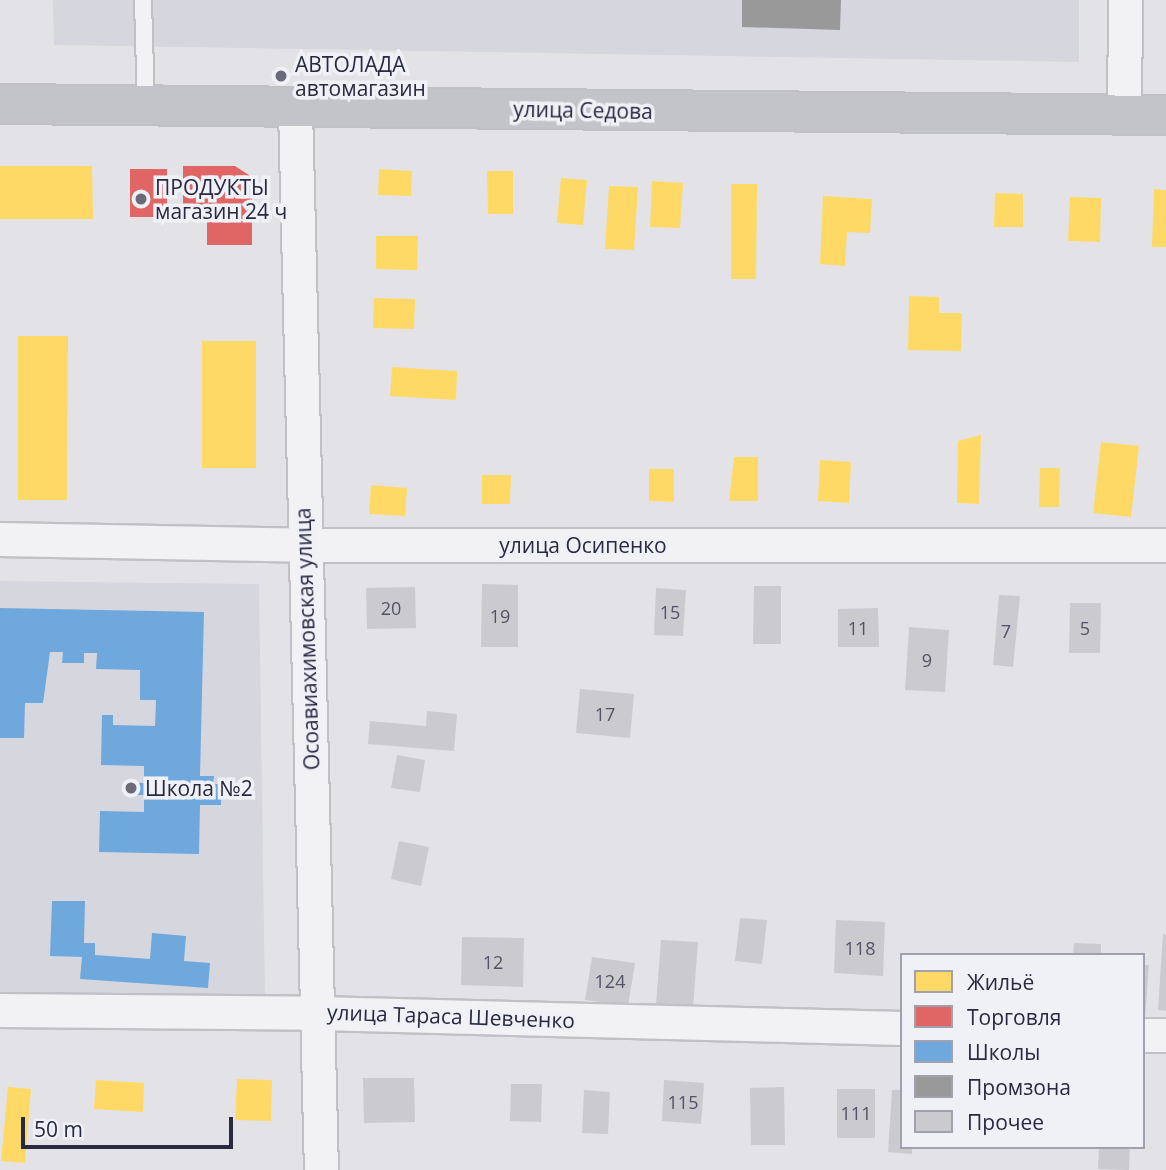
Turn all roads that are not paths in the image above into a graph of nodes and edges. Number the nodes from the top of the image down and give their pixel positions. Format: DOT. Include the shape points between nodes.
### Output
graph roads {
  1 [pos="143,0"];
  2 [pos="1125,0"];
  3 [pos="0,104"];
  4 [pos="146,106"];
  5 [pos="295,108"];
  6 [pos="1166,115"];
  7 [pos="1124,116"];
  8 [pos="0,539"];
  9 [pos="304,545"];
  10 [pos="1166,545"];
  11 [pos="0,1010"];
  12 [pos="318,1013"];
  13 [pos="900,1028"];
  14 [pos="1145,1035"];
  15 [pos="1166,1035"];
  16 [pos="321,1170"];
  1 -- 4 [label="lane"];
  2 -- 7 [label="street"];
  3 -- 4 [label="main road, улица Седова"];
  4 -- 5 [label="main road, улица Седова"];
  5 -- 7 [label="main road, улица Седова"];
  5 -- 9 [label="street, Осоавиахимовская улица"];
  6 -- 7 [label="main road, улица Седова"];
  8 -- 9 [label="street, улица Осипенко"];
  9 -- 10 [label="street, улица Осипенко"];
  9 -- 12 [label="street, Осоавиахимовская улица"];
  11 -- 12 [label="street, улица Тараса Шевченко"];
  12 -- 13 [label="street, улица Тараса Шевченко"];
  12 -- 16 [label="street, Осоавиахимовская улица"];
  14 -- 15 [label="street"];
}
